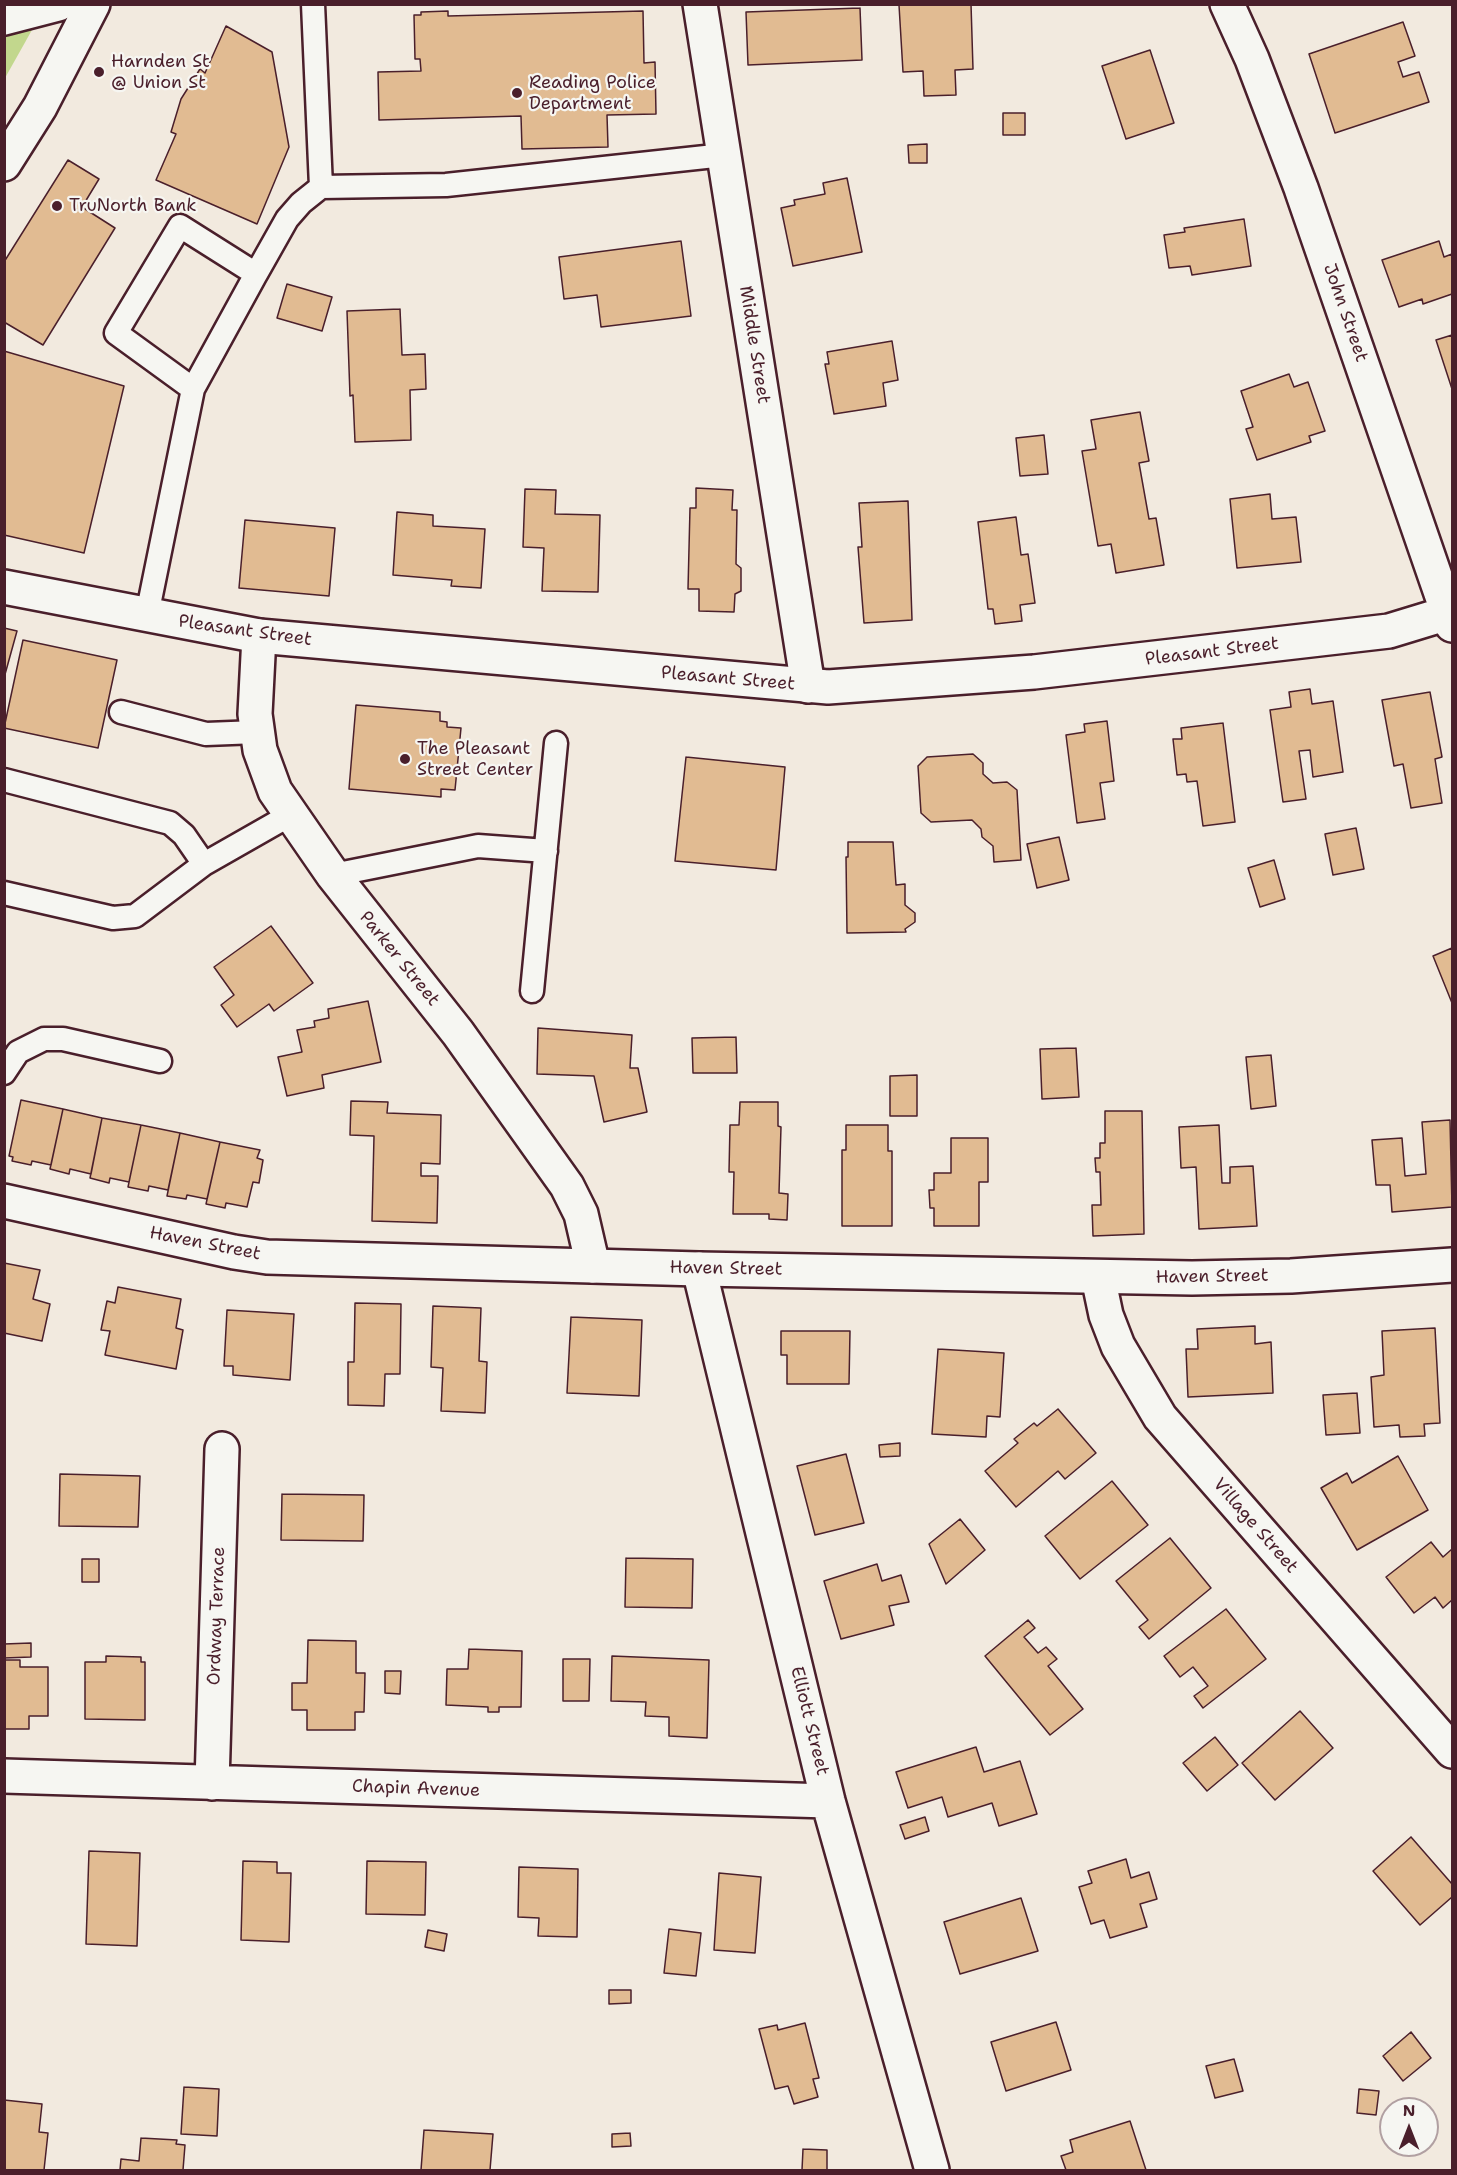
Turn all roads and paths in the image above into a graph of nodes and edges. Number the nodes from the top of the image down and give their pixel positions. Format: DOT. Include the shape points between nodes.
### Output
graph roads {
  1 [pos="58,4"];
  2 [pos="93,4"];
  3 [pos="313,4"];
  4 [pos="700,4"];
  5 [pos="1227,4"];
  6 [pos="4,18"];
  7 [pos="724,155"];
  8 [pos="4,164"];
  9 [pos="321,187"];
  10 [pos="256,274"];
  11 [pos="193,389"];
  12 [pos="4,587"];
  13 [pos="147,615"];
  14 [pos="1451,616"];
  15 [pos="259,636"];
  16 [pos="808,686"];
  17 [pos="121,712"];
  18 [pos="257,732"];
  19 [pos="556,743"];
  20 [pos="4,780"];
  21 [pos="290,815"];
  22 [pos="546,851"];
  23 [pos="204,864"];
  24 [pos="333,876"];
  25 [pos="4,893"];
  26 [pos="532,991"];
  27 [pos="160,1061"];
  28 [pos="4,1073"];
  29 [pos="4,1201"];
  30 [pos="1452,1265"];
  31 [pos="592,1266"];
  32 [pos="699,1269"];
  33 [pos="1098,1277"];
  34 [pos="222,1449"];
  35 [pos="1452,1751"];
  36 [pos="4,1776"];
  37 [pos="212,1783"];
  38 [pos="828,1801"];
  39 [pos="932,2170"];
  1 -- 6 [label="street"];
  2 -- 8 [label="street" via="40,107"];
  3 -- 9 [label="lane"];
  4 -- 7 [label="street, Middle Street"];
  5 -- 14 [label="street, John Street" via="1301,188"];
  7 -- 9 [label="lane" via="446,185"];
  7 -- 16 [label="street, Middle Street"];
  9 -- 10 [label="lane" via="287,219"];
  10 -- 11 [label="lane"];
  10 -- 11 [label="lane" via="180,226 116,333"];
  11 -- 13 [label="lane"];
  12 -- 13 [label="street, Pleasant Street"];
  13 -- 15 [label="street, Pleasant Street"];
  14 -- 16 [label="street, Pleasant Street" via="1399,630 1117,663 899,684"];
  15 -- 16 [label="street, Pleasant Street"];
  15 -- 18 [label="street, Parker Street" via="254,695"];
  17 -- 18 [label="lane" via="206,734"];
  18 -- 21 [label="street, Parker Street" via="268,777"];
  19 -- 22 [label="lane"];
  20 -- 23 [label="lane" via="170,823 184,835"];
  21 -- 23 [label="lane"];
  21 -- 24 [label="street, Parker Street"];
  22 -- 24 [label="lane" via="478,846"];
  22 -- 26 [label="lane"];
  23 -- 25 [label="lane" via="130,918 113,918"];
  24 -- 31 [label="street, Parker Street" via="458,1033 567,1186 581,1214"];
  27 -- 28 [label="lane" via="63,1039 44,1039 18,1052"];
  29 -- 31 [label="street, Haven Street" via="267,1257"];
  30 -- 33 [label="street, Haven Street" via="1291,1276"];
  31 -- 32 [label="street, Haven Street"];
  32 -- 33 [label="street, Haven Street"];
  32 -- 38 [label="street, Elliott Street"];
  33 -- 35 [label="street, Village Street" via="1118,1346 1160,1417"];
  34 -- 37 [label="street, Ordway Terrace"];
  36 -- 37 [label="street, Chapin Avenue"];
  37 -- 38 [label="street, Chapin Avenue"];
  38 -- 39 [label="street, Elliott Street"];
}
